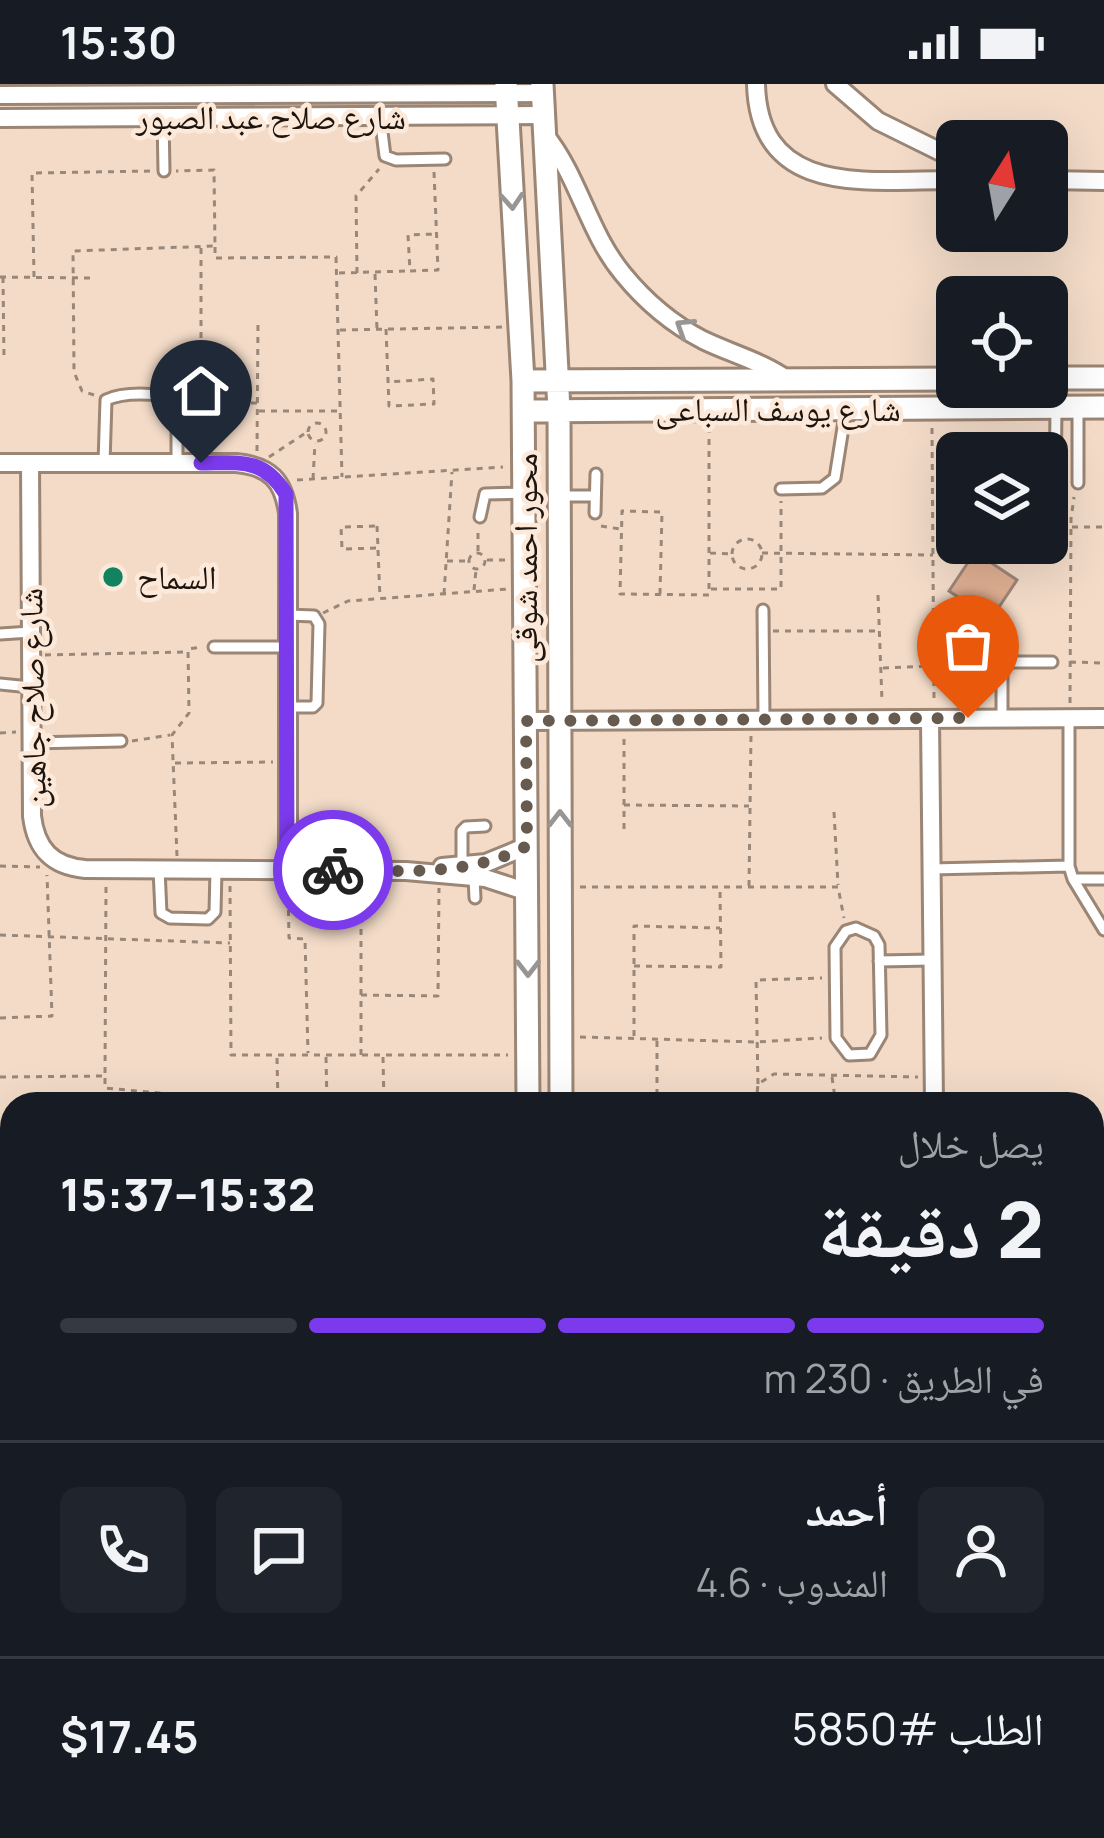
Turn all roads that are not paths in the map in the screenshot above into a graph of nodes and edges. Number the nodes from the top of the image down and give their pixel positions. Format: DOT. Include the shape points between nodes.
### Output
graph roads {
  1 [pos="756,84"];
  2 [pos="835,84"];
  3 [pos="114,89"];
  4 [pos="0,95"];
  5 [pos="506,98"];
  6 [pos="542,107"];
  7 [pos="380,116"];
  8 [pos="163,117"];
  9 [pos="0,118"];
  10 [pos="936,150"];
  11 [pos="439,160"];
  12 [pos="164,171"];
  13 [pos="936,180"];
  14 [pos="1068,180"];
  15 [pos="1104,181"];
  16 [pos="1068,378"];
  17 [pos="1099,378"];
  18 [pos="936,379"];
  19 [pos="559,380"];
  20 [pos="788,380"];
  21 [pos="524,381"];
  22 [pos="1083,407"];
  23 [pos="846,409"];
  24 [pos="560,410"];
  25 [pos="524,411"];
  26 [pos="1068,456"];
  27 [pos="0,463"];
  28 [pos="30,463"];
  29 [pos="104,463"];
  30 [pos="177,463"];
  31 [pos="596,474"];
  32 [pos="1078,484"];
  33 [pos="781,489"];
  34 [pos="525,493"];
  35 [pos="560,496"];
  36 [pos="596,496"];
  37 [pos="595,513"];
  38 [pos="480,517"];
  39 [pos="763,610"];
  40 [pos="287,615"];
  41 [pos="31,632"];
  42 [pos="0,634"];
  43 [pos="214,647"];
  44 [pos="287,647"];
  45 [pos="962,662"];
  46 [pos="1001,662"];
  47 [pos="1052,662"];
  48 [pos="0,684"];
  49 [pos="32,687"];
  50 [pos="287,707"];
  51 [pos="1002,718"];
  52 [pos="1070,718"];
  53 [pos="1104,718"];
  54 [pos="932,719"];
  55 [pos="758,720"];
  56 [pos="526,721"];
  57 [pos="560,721"];
  58 [pos="122,741"];
  59 [pos="32,743"];
  60 [pos="485,826"];
  61 [pos="527,846"];
  62 [pos="1069,866"];
  63 [pos="932,869"];
  64 [pos="168,870"];
  65 [pos="223,870"];
  66 [pos="287,870"];
  67 [pos="406,871"];
  68 [pos="468,872"];
  69 [pos="1073,879"];
  70 [pos="1104,880"];
  71 [pos="528,892"];
  72 [pos="475,898"];
  73 [pos="1104,930"];
  74 [pos="932,960"];
  75 [pos="879,962"];
  76 [pos="528,1092"];
  77 [pos="561,1092"];
  78 [pos="934,1092"];
  1 -- 13 [label="street" via="762,127 804,170 844,179"];
  2 -- 10 [label="street" via="878,121"];
  3 -- 4 [label="street, شارع صلاح عبد الصبور"];
  3 -- 5 [label="street, شارع صلاح عبد الصبور"];
  5 -- 6 [label="street, شارع صلاح عبد الصبور"];
  5 -- 7 [label="street, شارع صلاح عبد الصبور"];
  5 -- 21 [label="street, محور احمد شوقى, one-way"];
  6 -- 19 [label="street, محور احمد شوقى"];
  20 -- 6 [label="street, one-way" via="704,340 645,298 600,242"];
  7 -- 8 [label="street, شارع صلاح عبد الصبور"];
  7 -- 11 [label="lane" via="390,159"];
  8 -- 9 [label="street, شارع صلاح عبد الصبور"];
  8 -- 12 [label="lane"];
  14 -- 15 [label="street"];
  16 -- 17 [label="street"];
  17 -- 22 [label="street"];
  18 -- 20 [label="street, شارع يوسف السباعى"];
  19 -- 20 [label="street, شارع يوسف السباعى"];
  19 -- 21 [label="street, شارع يوسف السباعى"];
  19 -- 24 [label="street, محور احمد شوقى"];
  21 -- 25 [label="street, محور احمد شوقى"];
  22 -- 23 [label="street, شارع يوسف السباعى"];
  22 -- 26 [label="lane"];
  22 -- 32 [label="lane"];
  23 -- 24 [label="street, شارع يوسف السباعى"];
  23 -- 33 [label="lane" via="836,478 822,488"];
  24 -- 25 [label="street, شارع يوسف السباعى"];
  24 -- 35 [label="street, محور احمد شوقى"];
  25 -- 34 [label="street, محور احمد شوقى"];
  27 -- 28 [label="street"];
  28 -- 29 [label="street"];
  28 -- 41 [label="street, شارع صلاح جاهين"];
  29 -- 30 [label="street"];
  29 -- 30 [label="lane" via="106,400 116,396 174,400"];
  30 -- 40 [label="street" via="257,465 278,481 288,514"];
  31 -- 36 [label="lane"];
  34 -- 38 [label="lane" via="485,494"];
  34 -- 56 [label="street, محور احمد شوقى"];
  35 -- 36 [label="lane"];
  35 -- 57 [label="street, محور احمد شوقى"];
  36 -- 37 [label="lane"];
  39 -- 55 [label="lane"];
  40 -- 44 [label="street"];
  40 -- 50 [label="lane" via="317,617 318,700"];
  41 -- 42 [label="lane"];
  41 -- 49 [label="street, شارع صلاح جاهين"];
  43 -- 44 [label="lane"];
  44 -- 50 [label="street"];
  45 -- 46 [label="lane"];
  46 -- 47 [label="lane"];
  46 -- 51 [label="lane"];
  48 -- 49 [label="lane"];
  49 -- 59 [label="street, شارع صلاح جاهين"];
  50 -- 66 [label="street"];
  51 -- 52 [label="street"];
  51 -- 54 [label="street"];
  52 -- 53 [label="street"];
  52 -- 62 [label="lane"];
  54 -- 55 [label="street"];
  54 -- 63 [label="street"];
  55 -- 57 [label="street"];
  56 -- 57 [label="street"];
  56 -- 61 [label="street, محور احمد شوقى"];
  77 -- 57 [label="street, محور احمد شوقى, one-way"];
  58 -- 59 [label="lane"];
  59 -- 64 [label="street, شارع صلاح جاهين" via="32,816 41,848 68,867"];
  60 -- 68 [label="lane" via="462,831"];
  61 -- 68 [label="street, شارع صلاح جاهين"];
  61 -- 71 [label="street, محور احمد شوقى"];
  62 -- 63 [label="lane"];
  62 -- 69 [label="lane"];
  63 -- 74 [label="street"];
  64 -- 65 [label="street, شارع صلاح جاهين"];
  64 -- 65 [label="lane" via="160,908 170,919 212,916"];
  65 -- 66 [label="street, شارع صلاح جاهين"];
  66 -- 67 [label="street, شارع صلاح جاهين"];
  67 -- 68 [label="street, شارع صلاح جاهين"];
  67 -- 68 [label="street, شارع صلاح جاهين"];
  68 -- 71 [label="street, شارع صلاح جاهين"];
  68 -- 72 [label="lane"];
  69 -- 70 [label="lane"];
  69 -- 73 [label="lane"];
  71 -- 76 [label="street, محور احمد شوقى, one-way"];
  74 -- 75 [label="lane"];
  74 -- 78 [label="street"];
  75 -- 75 [label="lane" via="878,1046 849,1055 836,1038 835,946 856,928 874,936"];
}
